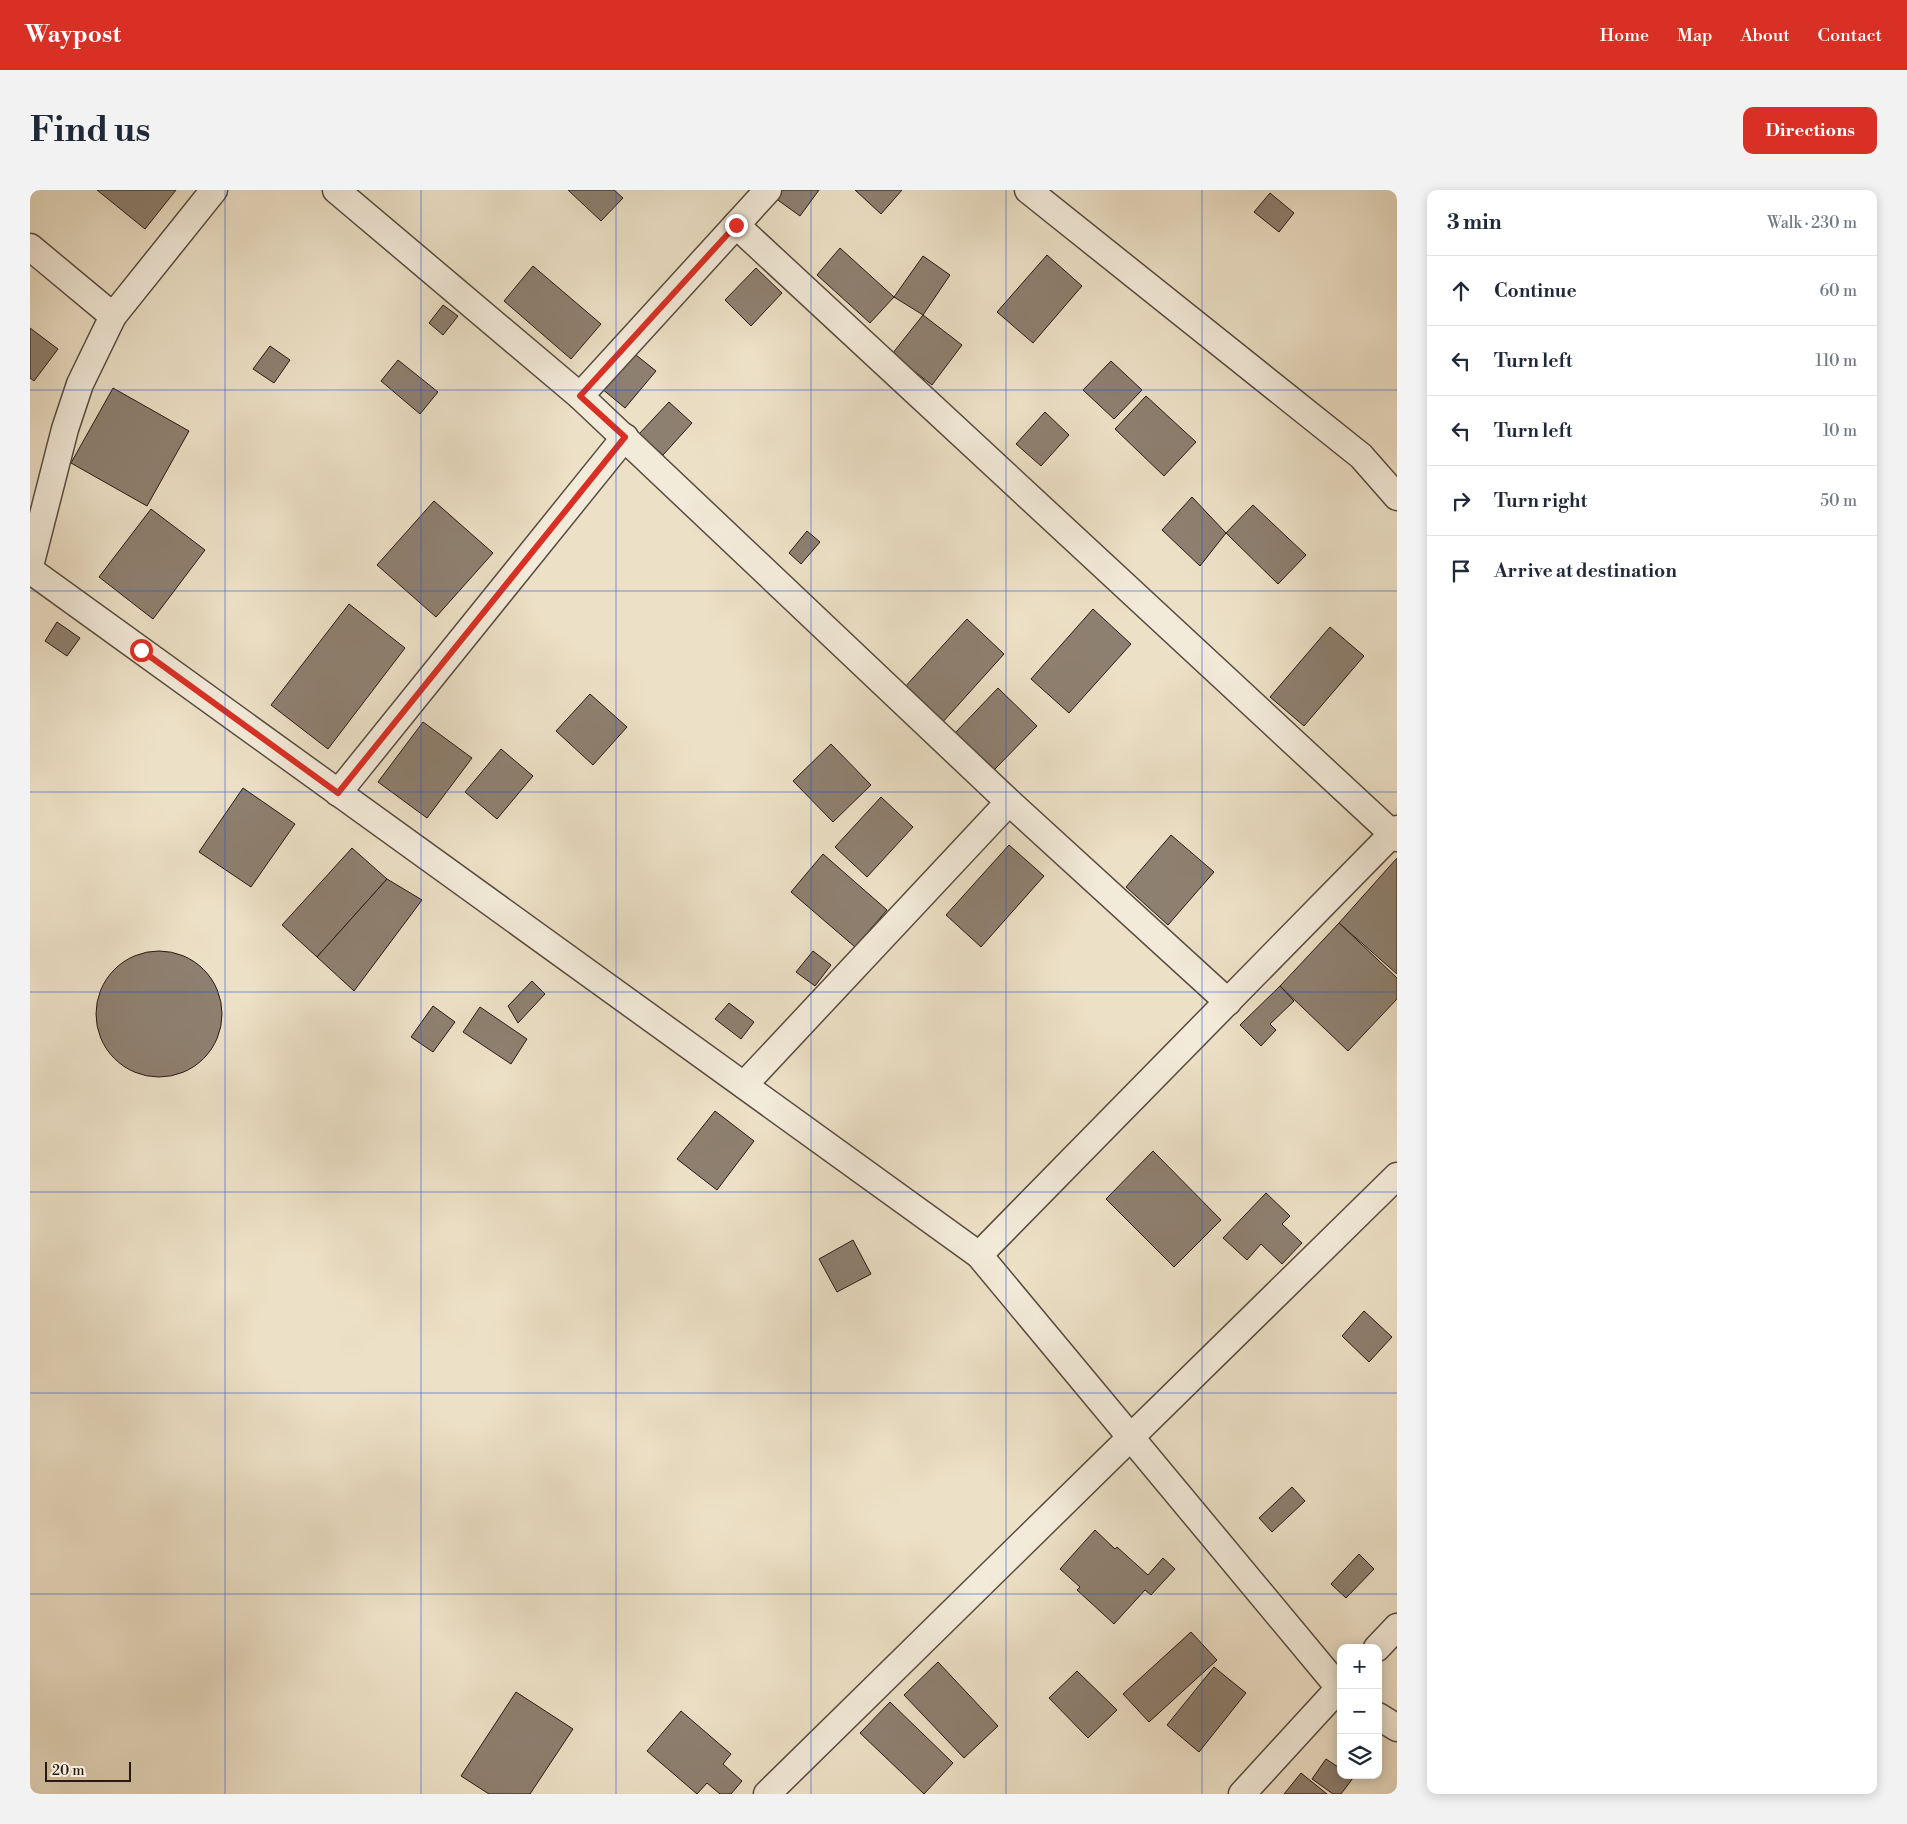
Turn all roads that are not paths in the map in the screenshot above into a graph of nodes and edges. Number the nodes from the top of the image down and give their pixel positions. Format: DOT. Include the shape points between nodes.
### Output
graph roads {
  1 [pos="214,190"];
  2 [pos="336,190"];
  3 [pos="768,190"];
  4 [pos="1028,190"];
  5 [pos="736,225"];
  6 [pos="30,247"];
  7 [pos="113,316"];
  8 [pos="580,396"];
  9 [pos="625,437"];
  10 [pos="1397,497"];
  11 [pos="30,566"];
  12 [pos="30,570"];
  13 [pos="338,793"];
  14 [pos="1009,802"];
  15 [pos="1396,834"];
  16 [pos="1228,1002"];
  17 [pos="744,1086"];
  18 [pos="1397,1176"];
  19 [pos="979,1255"];
  20 [pos="1130,1438"];
  21 [pos="1397,1627"];
  22 [pos="1381,1644"];
  23 [pos="1337,1684"];
  24 [pos="1339,1689"];
  25 [pos="1382,1719"];
  26 [pos="1397,1728"];
  27 [pos="766,1794"];
  28 [pos="1242,1794"];
  1 -- 7 [label="street"];
  2 -- 8 [label="street"];
  3 -- 5 [label="street"];
  4 -- 10 [label="street" via="1361,456"];
  5 -- 8 [label="street"];
  5 -- 15 [label="street"];
  6 -- 7 [label="street"];
  7 -- 11 [label="street" via="80,384 65,429"];
  8 -- 9 [label="street"];
  9 -- 13 [label="street"];
  9 -- 14 [label="street"];
  12 -- 13 [label="street"];
  13 -- 17 [label="street"];
  14 -- 16 [label="street"];
  14 -- 17 [label="street"];
  15 -- 16 [label="street"];
  16 -- 19 [label="street"];
  17 -- 19 [label="street"];
  18 -- 20 [label="street"];
  19 -- 20 [label="street"];
  20 -- 23 [label="street"];
  20 -- 27 [label="street"];
  21 -- 22 [label="street"];
  24 -- 28 [label="street"];
  25 -- 26 [label="street"];
}
